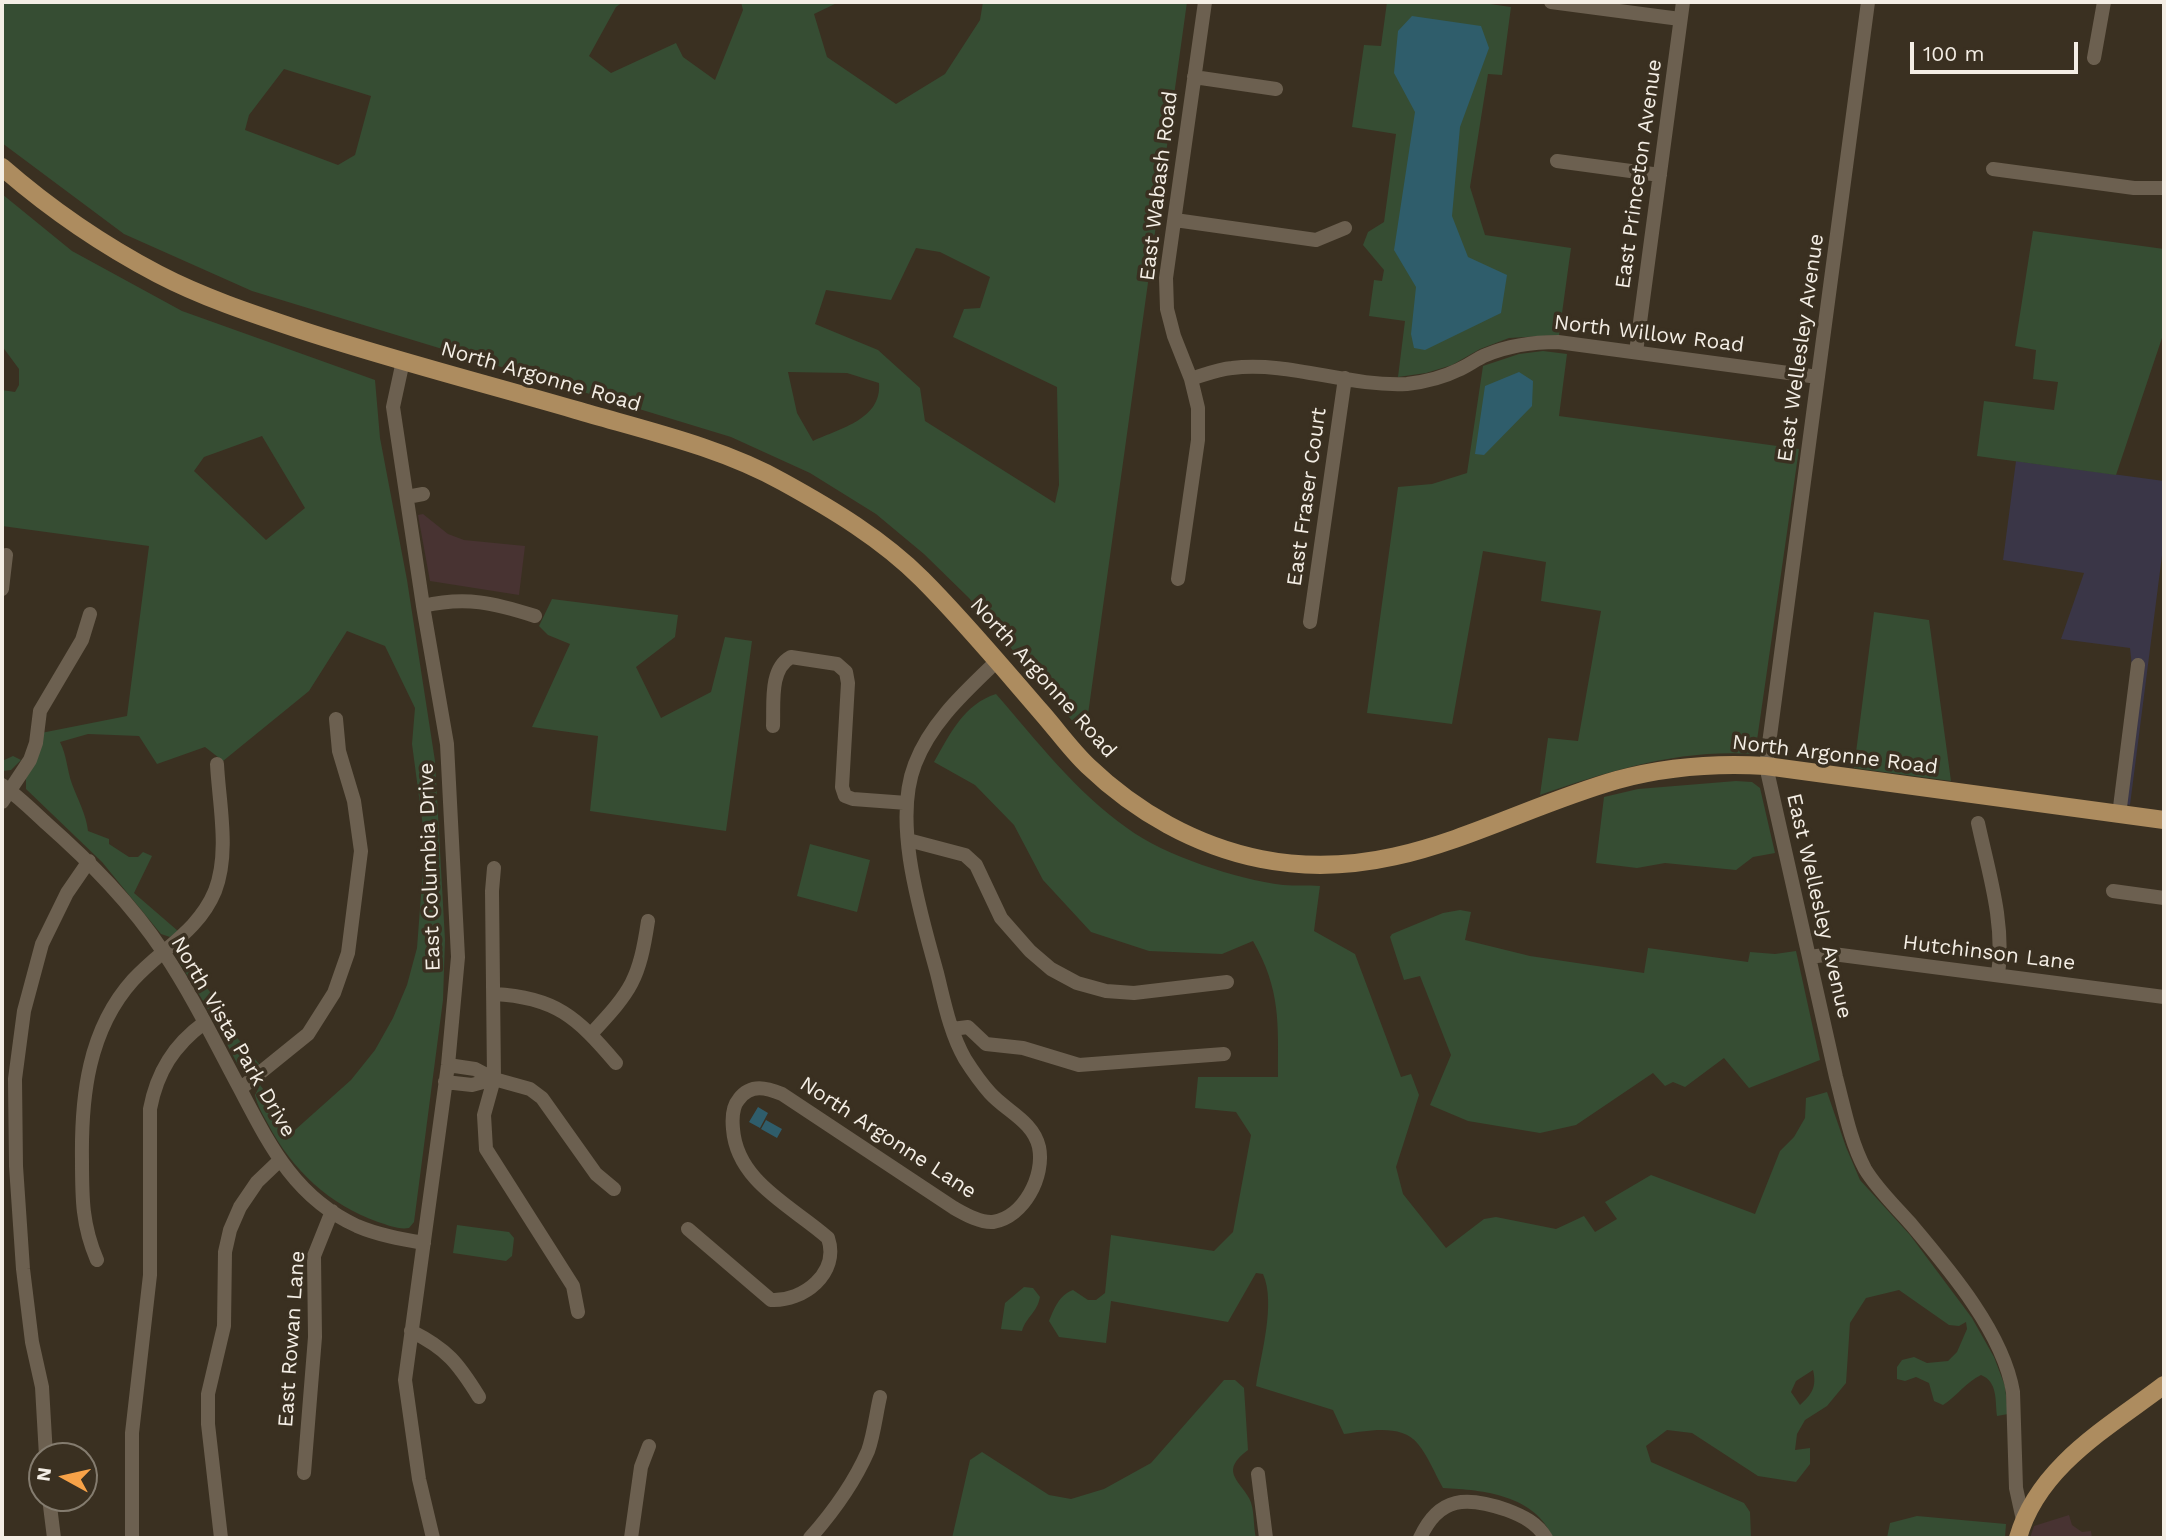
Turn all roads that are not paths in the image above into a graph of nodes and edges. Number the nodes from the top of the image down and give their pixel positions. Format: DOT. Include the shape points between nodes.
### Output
graph roads {
  1 [pos="1205,2"];
  2 [pos="1551,2"];
  3 [pos="1683,2"];
  4 [pos="1868,2"];
  5 [pos="2104,2"];
  6 [pos="1680,19"];
  7 [pos="2094,58"];
  8 [pos="1194,78"];
  9 [pos="1276,89"];
  10 [pos="1557,161"];
  11 [pos="2,167"];
  12 [pos="1993,169"];
  13 [pos="1660,175"];
  14 [pos="2164,188"];
  15 [pos="1175,220"];
  16 [pos="1345,228"];
  17 [pos="1636,352"];
  18 [pos="403,361"];
  19 [pos="1818,376"];
  20 [pos="1345,378"];
  21 [pos="1191,379"];
  22 [pos="422,488"];
  23 [pos="406,491"];
  24 [pos="6,555"];
  25 [pos="1178,579"];
  26 [pos="2,589"];
  27 [pos="423,606"];
  28 [pos="90,614"];
  29 [pos="536,616"];
  30 [pos="1310,622"];
  31 [pos="997,661"];
  32 [pos="2138,665"];
  33 [pos="337,719"];
  34 [pos="773,726"];
  35 [pos="217,764"];
  36 [pos="1766,766"];
  37 [pos="4,793"];
  38 [pos="907,803"];
  39 [pos="2119,815"];
  40 [pos="2164,820"];
  41 [pos="1978,823"];
  42 [pos="908,840"];
  43 [pos="89,861"];
  44 [pos="494,869"];
  45 [pos="2113,891"];
  46 [pos="2164,898"];
  47 [pos="648,921"];
  48 [pos="163,953"];
  49 [pos="1809,957"];
  50 [pos="1998,975"];
  51 [pos="1227,982"];
  52 [pos="494,994"];
  53 [pos="2164,997"];
  54 [pos="204,1023"];
  55 [pos="952,1029"];
  56 [pos="591,1034"];
  57 [pos="1224,1054"];
  58 [pos="616,1063"];
  59 [pos="448,1065"];
  60 [pos="494,1079"];
  61 [pos="445,1082"];
  62 [pos="240,1089"];
  63 [pos="279,1161"];
  64 [pos="614,1189"];
  65 [pos="332,1211"];
  66 [pos="688,1229"];
  67 [pos="424,1243"];
  68 [pos="97,1260"];
  69 [pos="578,1312"];
  70 [pos="411,1331"];
  71 [pos="2164,1385"];
  72 [pos="479,1397"];
  73 [pos="880,1397"];
  74 [pos="45,1442"];
  75 [pos="649,1446"];
  76 [pos="304,1473"];
  77 [pos="1258,1474"];
  78 [pos="50,1512"];
  79 [pos="2023,1520"];
  80 [pos="54,1538"];
  81 [pos="132,1538"];
  82 [pos="221,1538"];
  83 [pos="433,1538"];
  84 [pos="631,1538"];
  85 [pos="810,1538"];
  86 [pos="1266,1538"];
  87 [pos="1420,1538"];
  88 [pos="1546,1538"];
  89 [pos="2018,1538"];
  1 -- 8 [label="street, East Wabash Road"];
  2 -- 6 [label="street"];
  3 -- 6 [label="street, East Princeton Avenue"];
  4 -- 19 [label="street, East Wellesley Avenue"];
  5 -- 7 [label="street"];
  6 -- 13 [label="street, East Princeton Avenue"];
  8 -- 9 [label="street"];
  8 -- 15 [label="street, East Wabash Road"];
  10 -- 13 [label="street"];
  11 -- 18 [label="main road, North Argonne Road" via="99,240 162,276 245,311"];
  12 -- 14 [label="street"];
  13 -- 17 [label="street, East Princeton Avenue"];
  15 -- 16 [label="street" via="1316,240"];
  15 -- 21 [label="street, East Wabash Road" via="1167,309"];
  17 -- 19 [label="street, North Willow Road"];
  17 -- 20 [label="street, North Willow Road" via="1528,343 1482,356 1432,380 1383,384"];
  18 -- 23 [label="street, East Columbia Drive" via="393,407"];
  18 -- 31 [label="main road, North Argonne Road" via="701,447 777,478 852,522 919,576"];
  19 -- 36 [label="street, East Wellesley Avenue"];
  20 -- 21 [label="street, North Willow Road" via="1265,367 1231,368"];
  20 -- 30 [label="street, East Fraser Court"];
  21 -- 25 [label="street, East Wabash Road" via="1198,408 1198,440"];
  22 -- 23 [label="street"];
  23 -- 27 [label="street, East Columbia Drive"];
  24 -- 26 [label="street"];
  27 -- 29 [label="street" via="457,600"];
  27 -- 59 [label="street, East Columbia Drive" via="447,744 458,957"];
  28 -- 37 [label="street" via="82,640 40,711 30,760"];
  31 -- 36 [label="main road, North Argonne Road" via="1087,765 1142,809 1194,839 1251,857 1294,864 1386,860 1617,780 1691,767"];
  31 -- 38 [label="street" via="955,701 927,738 914,767"];
  32 -- 39 [label="street"];
  33 -- 62 [label="street" via="339,751 354,801 361,851 348,953 334,993 308,1034"];
  34 -- 38 [label="street" via="776,676 784,660 791,657 837,664 846,672 848,683 845,796"];
  35 -- 48 [label="street" via="219,876 200,918"];
  36 -- 39 [label="main road, North Argonne Road"];
  36 -- 49 [label="street, East Wellesley Avenue"];
  37 -- 43 [label="street, North Vista Park Drive"];
  38 -- 42 [label="street"];
  39 -- 40 [label="main road, North Argonne Road"];
  41 -- 50 [label="street" via="2000,921"];
  42 -- 51 [label="street" via="965,855 976,865 1000,918 1051,969 1077,983 1134,993"];
  42 -- 55 [label="street" via="921,916"];
  43 -- 48 [label="street, North Vista Park Drive"];
  43 -- 74 [label="street" via="42,944 24,1011 15,1079 23,1269 42,1387"];
  44 -- 52 [label="street"];
  45 -- 46 [label="street"];
  47 -- 56 [label="street" via="636,979"];
  48 -- 54 [label="street, North Vista Park Drive"];
  48 -- 68 [label="street" via="123,992 101,1032 88,1073 82,1111 83,1214"];
  49 -- 50 [label="street, Hutchinson Lane" via="1833,954"];
  49 -- 79 [label="street, East Wellesley Avenue" via="1836,1077 1865,1169 1962,1288 2011,1377"];
  50 -- 53 [label="street, Hutchinson Lane"];
  52 -- 56 [label="street" via="538,999 558,1008"];
  52 -- 60 [label="street"];
  54 -- 62 [label="street, North Vista Park Drive"];
  54 -- 81 [label="street" via="187,1035 166,1062 150,1109 150,1275 132,1433"];
  55 -- 57 [label="street" via="968,1027 986,1044 1023,1048 1079,1065"];
  55 -- 66 [label="street, North Argonne Lane" via="964,1058 990,1093 1020,1118 1039,1148 1035,1183 1026,1201 1005,1219 991,1222 971,1217 782,1094 758,1087 737,1100 732,1119 738,1155 751,1177 828,1238 833,1251 828,1269 799,1297 771,1300"];
  56 -- 58 [label="street"];
  59 -- 60 [label="street" via="475,1069"];
  59 -- 61 [label="street, East Columbia Drive"];
  60 -- 61 [label="street" via="472,1085"];
  60 -- 64 [label="street" via="542,1098 596,1174"];
  60 -- 69 [label="street" via="484,1115 486,1149 573,1286"];
  61 -- 67 [label="street, East Columbia Drive"];
  62 -- 63 [label="street, North Vista Park Drive"];
  63 -- 65 [label="street, North Vista Park Drive"];
  63 -- 82 [label="street" via="257,1182 240,1208 225,1252 224,1326 208,1394"];
  65 -- 67 [label="street, North Vista Park Drive" via="371,1231"];
  65 -- 76 [label="street, East Rowan Lane" via="314,1256 315,1337"];
  67 -- 70 [label="street, East Columbia Drive"];
  70 -- 72 [label="street" via="438,1345 462,1369"];
  70 -- 83 [label="street, East Columbia Drive" via="405,1380"];
  71 -- 79 [label="main road" via="2069,1457"];
  73 -- 85 [label="street" via="869,1449 852,1482"];
  75 -- 84 [label="street" via="641,1467"];
  77 -- 86 [label="street"];
  78 -- 80 [label="street"];
  79 -- 89 [label="main road"];
  87 -- 88 [label="street" via="1435,1513 1454,1502 1470,1500 1518,1514"];
}
